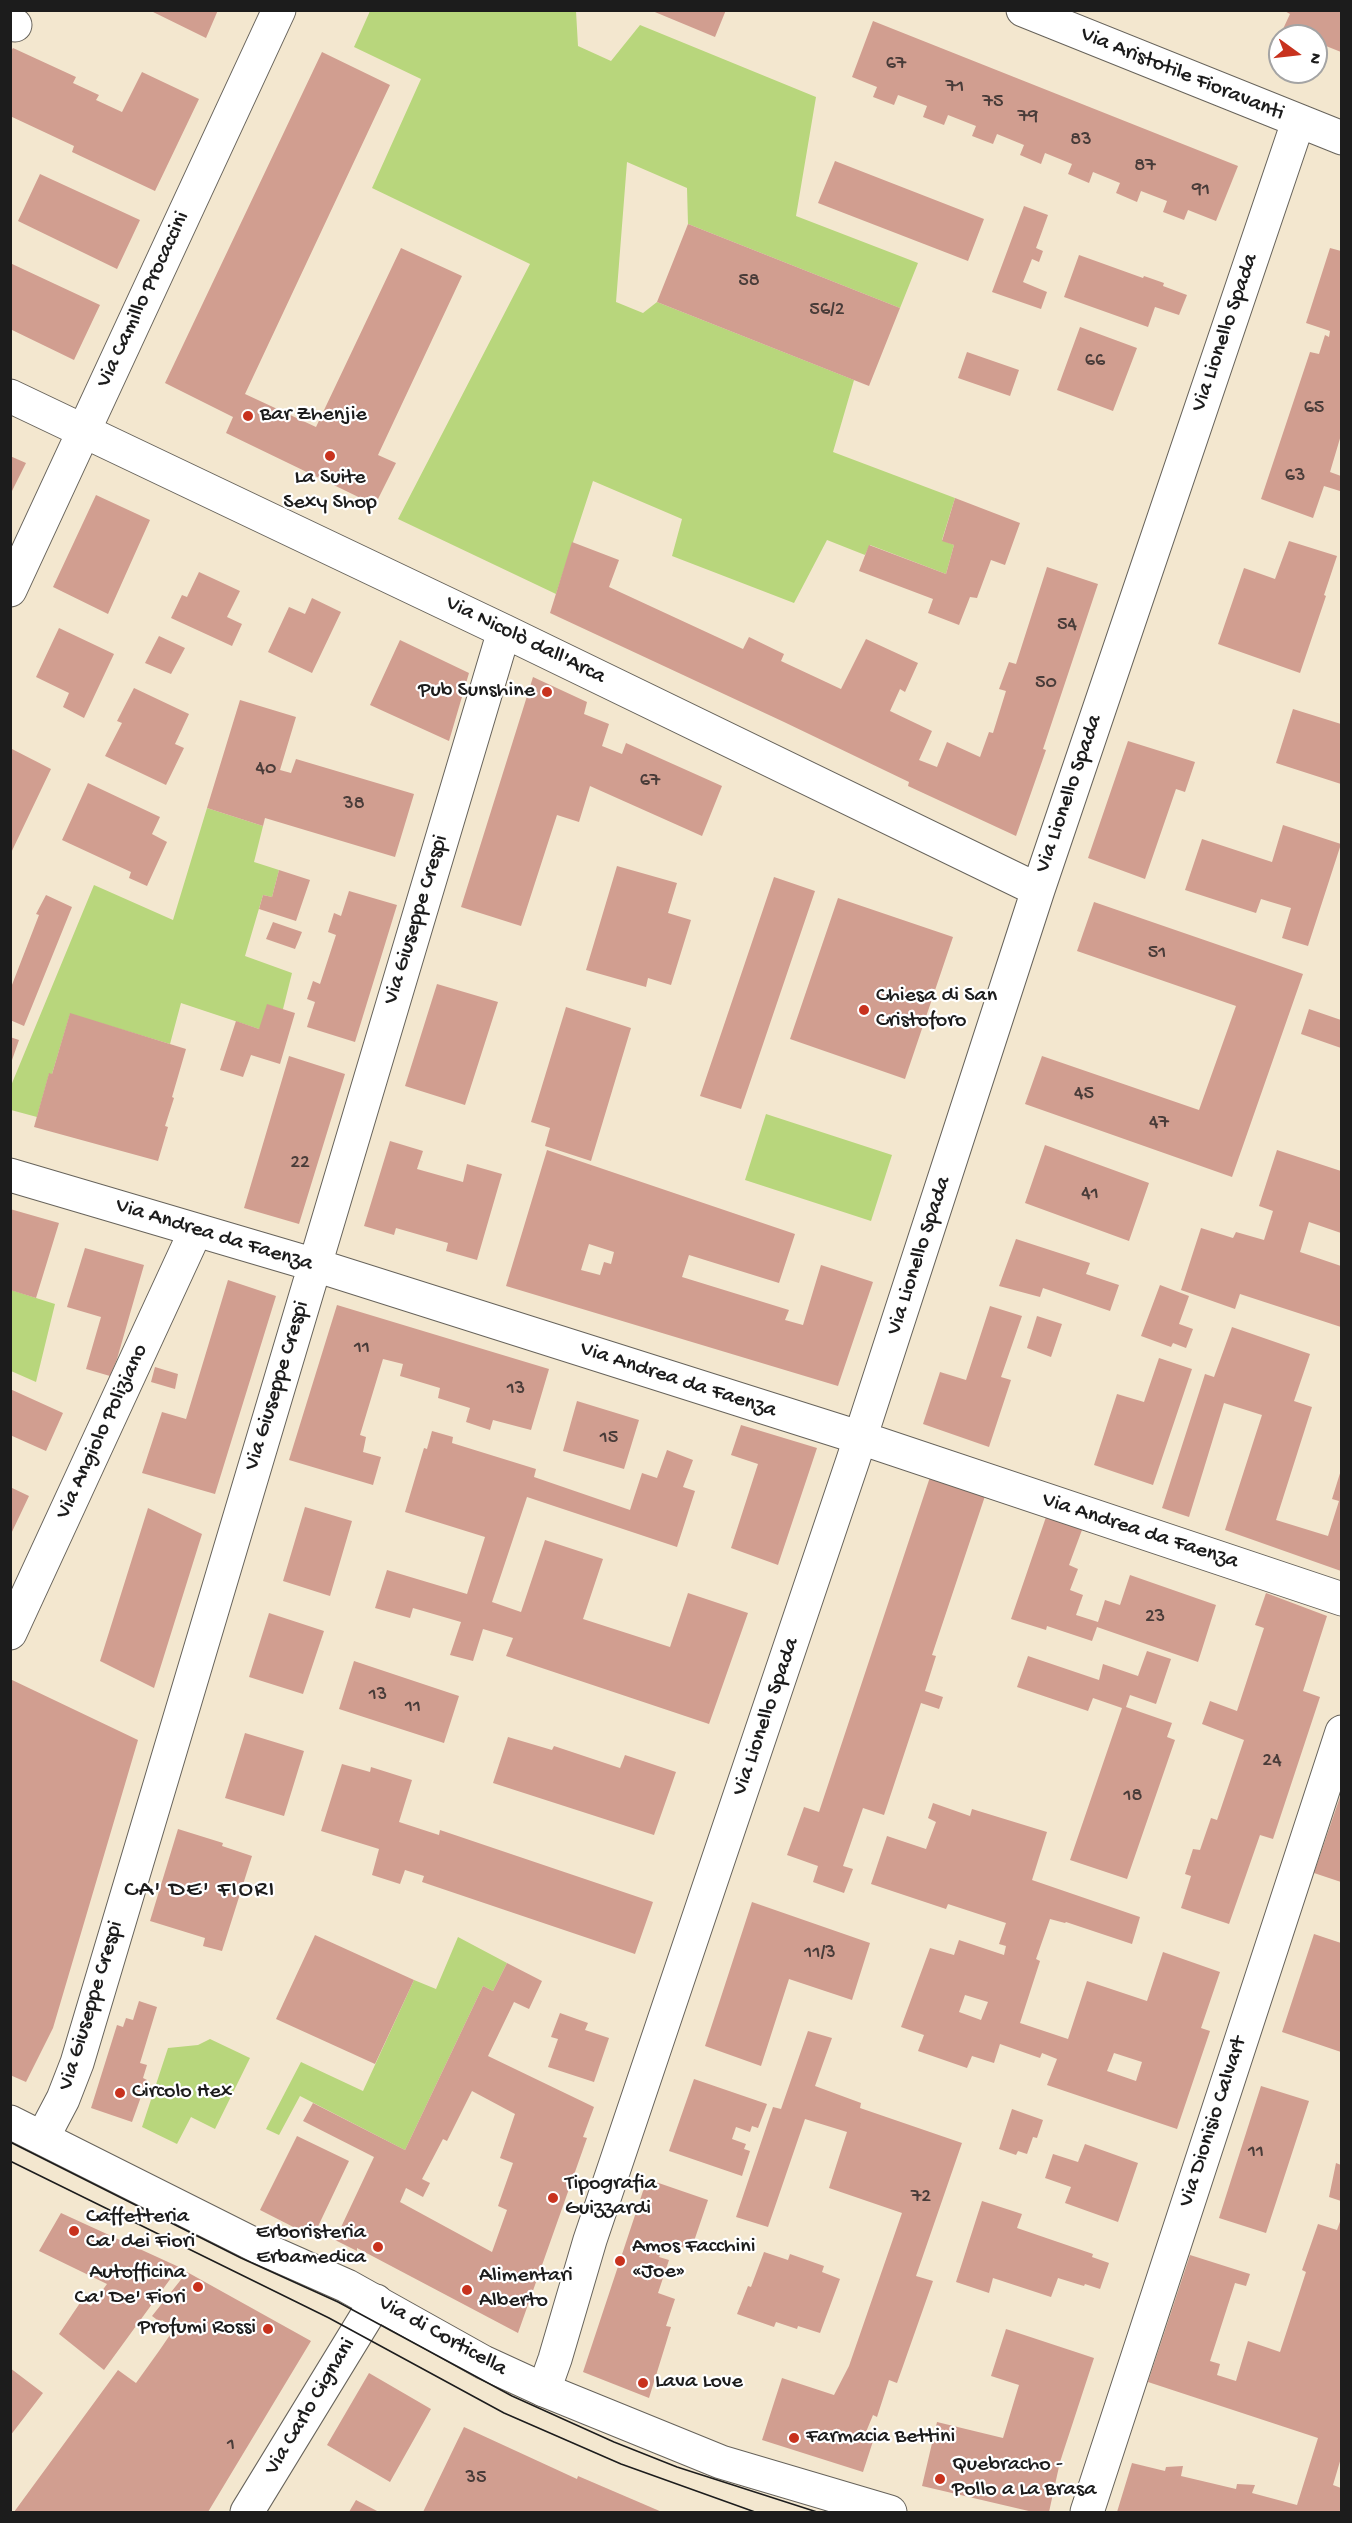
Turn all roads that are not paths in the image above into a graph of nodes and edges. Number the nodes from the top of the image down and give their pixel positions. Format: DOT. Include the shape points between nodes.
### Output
graph roads {
  1 [pos="279,10"];
  2 [pos="1023,10"];
  3 [pos="1298,122"];
  4 [pos="1341,138"];
  5 [pos="10,396"];
  6 [pos="83,430"];
  7 [pos="10,590"];
  8 [pos="504,631"];
  9 [pos="1038,890"];
  10 [pos="10,1175"];
  11 [pos="196,1230"];
  12 [pos="315,1265"];
  13 [pos="861,1438"];
  14 [pos="1341,1599"];
  15 [pos="10,1633"];
  16 [pos="1341,1732"];
  17 [pos="10,2122"];
  18 [pos="43,2137"];
  19 [pos="375,2301"];
  20 [pos="544,2390"];
  21 [pos="247,2512"];
  22 [pos="890,2512"];
  23 [pos="1087,2512"];
  1 -- 6 [label="street, Via Camillo Procaccini"];
  2 -- 3 [label="street, Via Aristotile Fioravanti"];
  3 -- 4 [label="street, Via Aristotile Fioravanti"];
  3 -- 9 [label="street, Via Lionello Spada"];
  5 -- 6 [label="street, Via Nicolò dall'Arca"];
  6 -- 7 [label="street, Via Camillo Procaccini"];
  6 -- 8 [label="street, Via Nicolò dall'Arca"];
  8 -- 9 [label="street, Via Nicolò dall'Arca"];
  8 -- 12 [label="street, Via Giuseppe Crespi"];
  9 -- 13 [label="street, Via Lionello Spada"];
  10 -- 11 [label="street, Via Andrea da Faenza"];
  11 -- 12 [label="street, Via Andrea da Faenza"];
  11 -- 15 [label="street, Via Angiolo Poliziano"];
  12 -- 13 [label="street, Via Andrea da Faenza"];
  12 -- 18 [label="street, Via Giuseppe Crespi" via="76,2062"];
  13 -- 14 [label="street, Via Andrea da Faenza"];
  13 -- 20 [label="street, Via Lionello Spada" via="590,2240"];
  16 -- 23 [label="street, Via Dionisio Calvart"];
  17 -- 18 [label="street, Via di Corticella"];
  18 -- 19 [label="street, Via di Corticella"];
  19 -- 20 [label="street, Via di Corticella" via="483,2362"];
  19 -- 21 [label="street, Via Carlo Cignani"];
  20 -- 22 [label="street, Via di Corticella" via="721,2462"];
}
